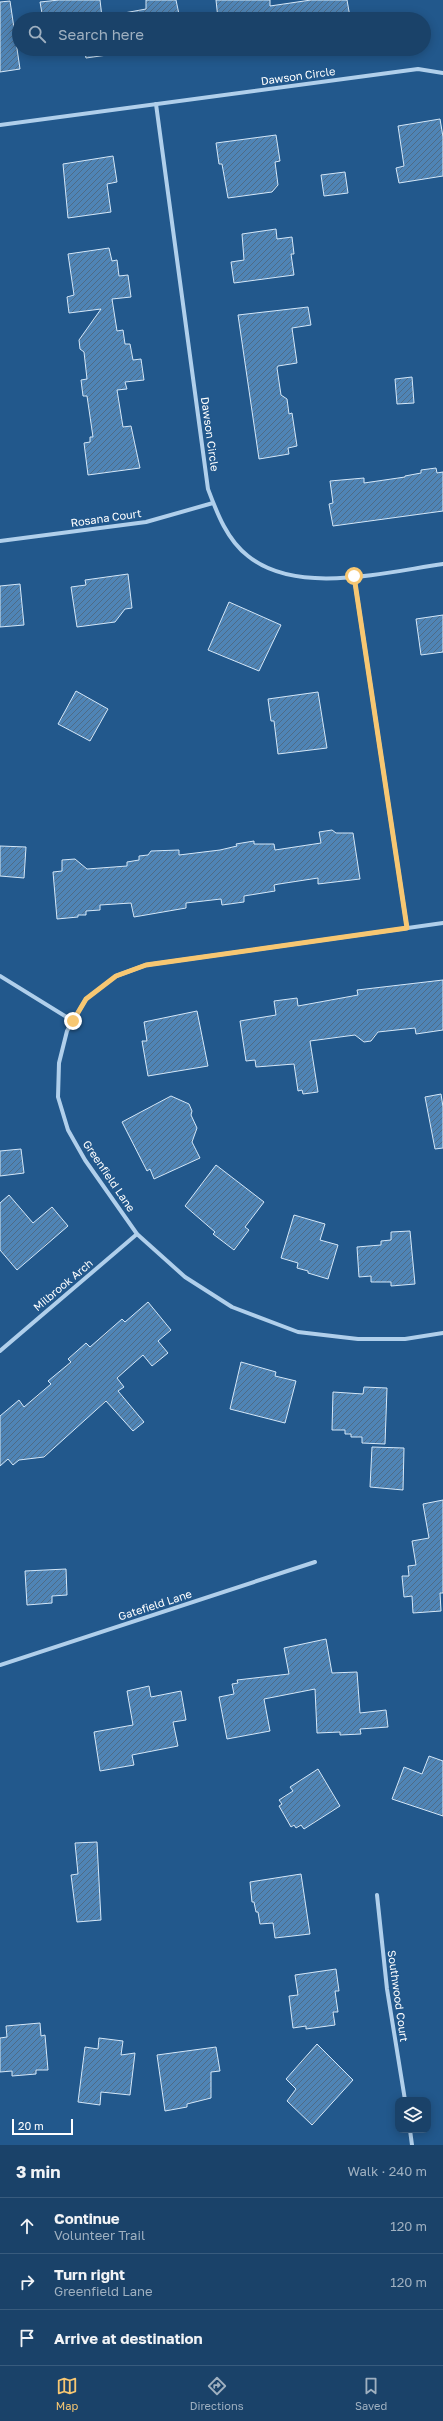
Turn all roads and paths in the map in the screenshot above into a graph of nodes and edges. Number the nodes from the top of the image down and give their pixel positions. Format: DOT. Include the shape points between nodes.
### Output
graph roads {
  1 [pos="443,73"];
  2 [pos="156,104"];
  3 [pos="0,125"];
  4 [pos="213,503"];
  5 [pos="0,541"];
  6 [pos="443,564"];
  7 [pos="354,576"];
  8 [pos="443,923"];
  9 [pos="407,928"];
  10 [pos="0,976"];
  11 [pos="73,1021"];
  12 [pos="137,1234"];
  13 [pos="443,1333"];
  14 [pos="0,1351"];
  15 [pos="315,1562"];
  16 [pos="0,1665"];
  17 [pos="377,1895"];
  18 [pos="405,2097"];
  19 [pos="410,2133"];
  20 [pos="412,2145"];
  1 -- 2 [label="street, Dawson Circle" via="418,69"];
  2 -- 3 [label="street, Dawson Circle"];
  2 -- 4 [label="street, Dawson Circle" via="208,489"];
  4 -- 5 [label="street, Rosana Court" via="146,522"];
  4 -- 7 [label="street, Dawson Circle" via="217,516 229,535 248,556 268,567 304,577 332,579"];
  6 -- 7 [label="street, Dawson Circle"];
  7 -- 9 [label="street"];
  8 -- 9 [label="street, Greenfield Lane"];
  9 -- 11 [label="street, Greenfield Lane" via="146,965 116,976 86,999"];
  10 -- 11 [label="street"];
  11 -- 12 [label="street, Greenfield Lane" via="67,1031 59,1063 58,1097 68,1130 85,1160"];
  12 -- 13 [label="street, Greenfield Lane" via="186,1277 232,1306 298,1332 358,1339 405,1339"];
  12 -- 14 [label="street, Milbrook Arch"];
  15 -- 16 [label="street, Gatefield Lane"];
  17 -- 18 [label="street, Southwood Court" via="387,1989"];
  19 -- 20 [label="street"];
}
